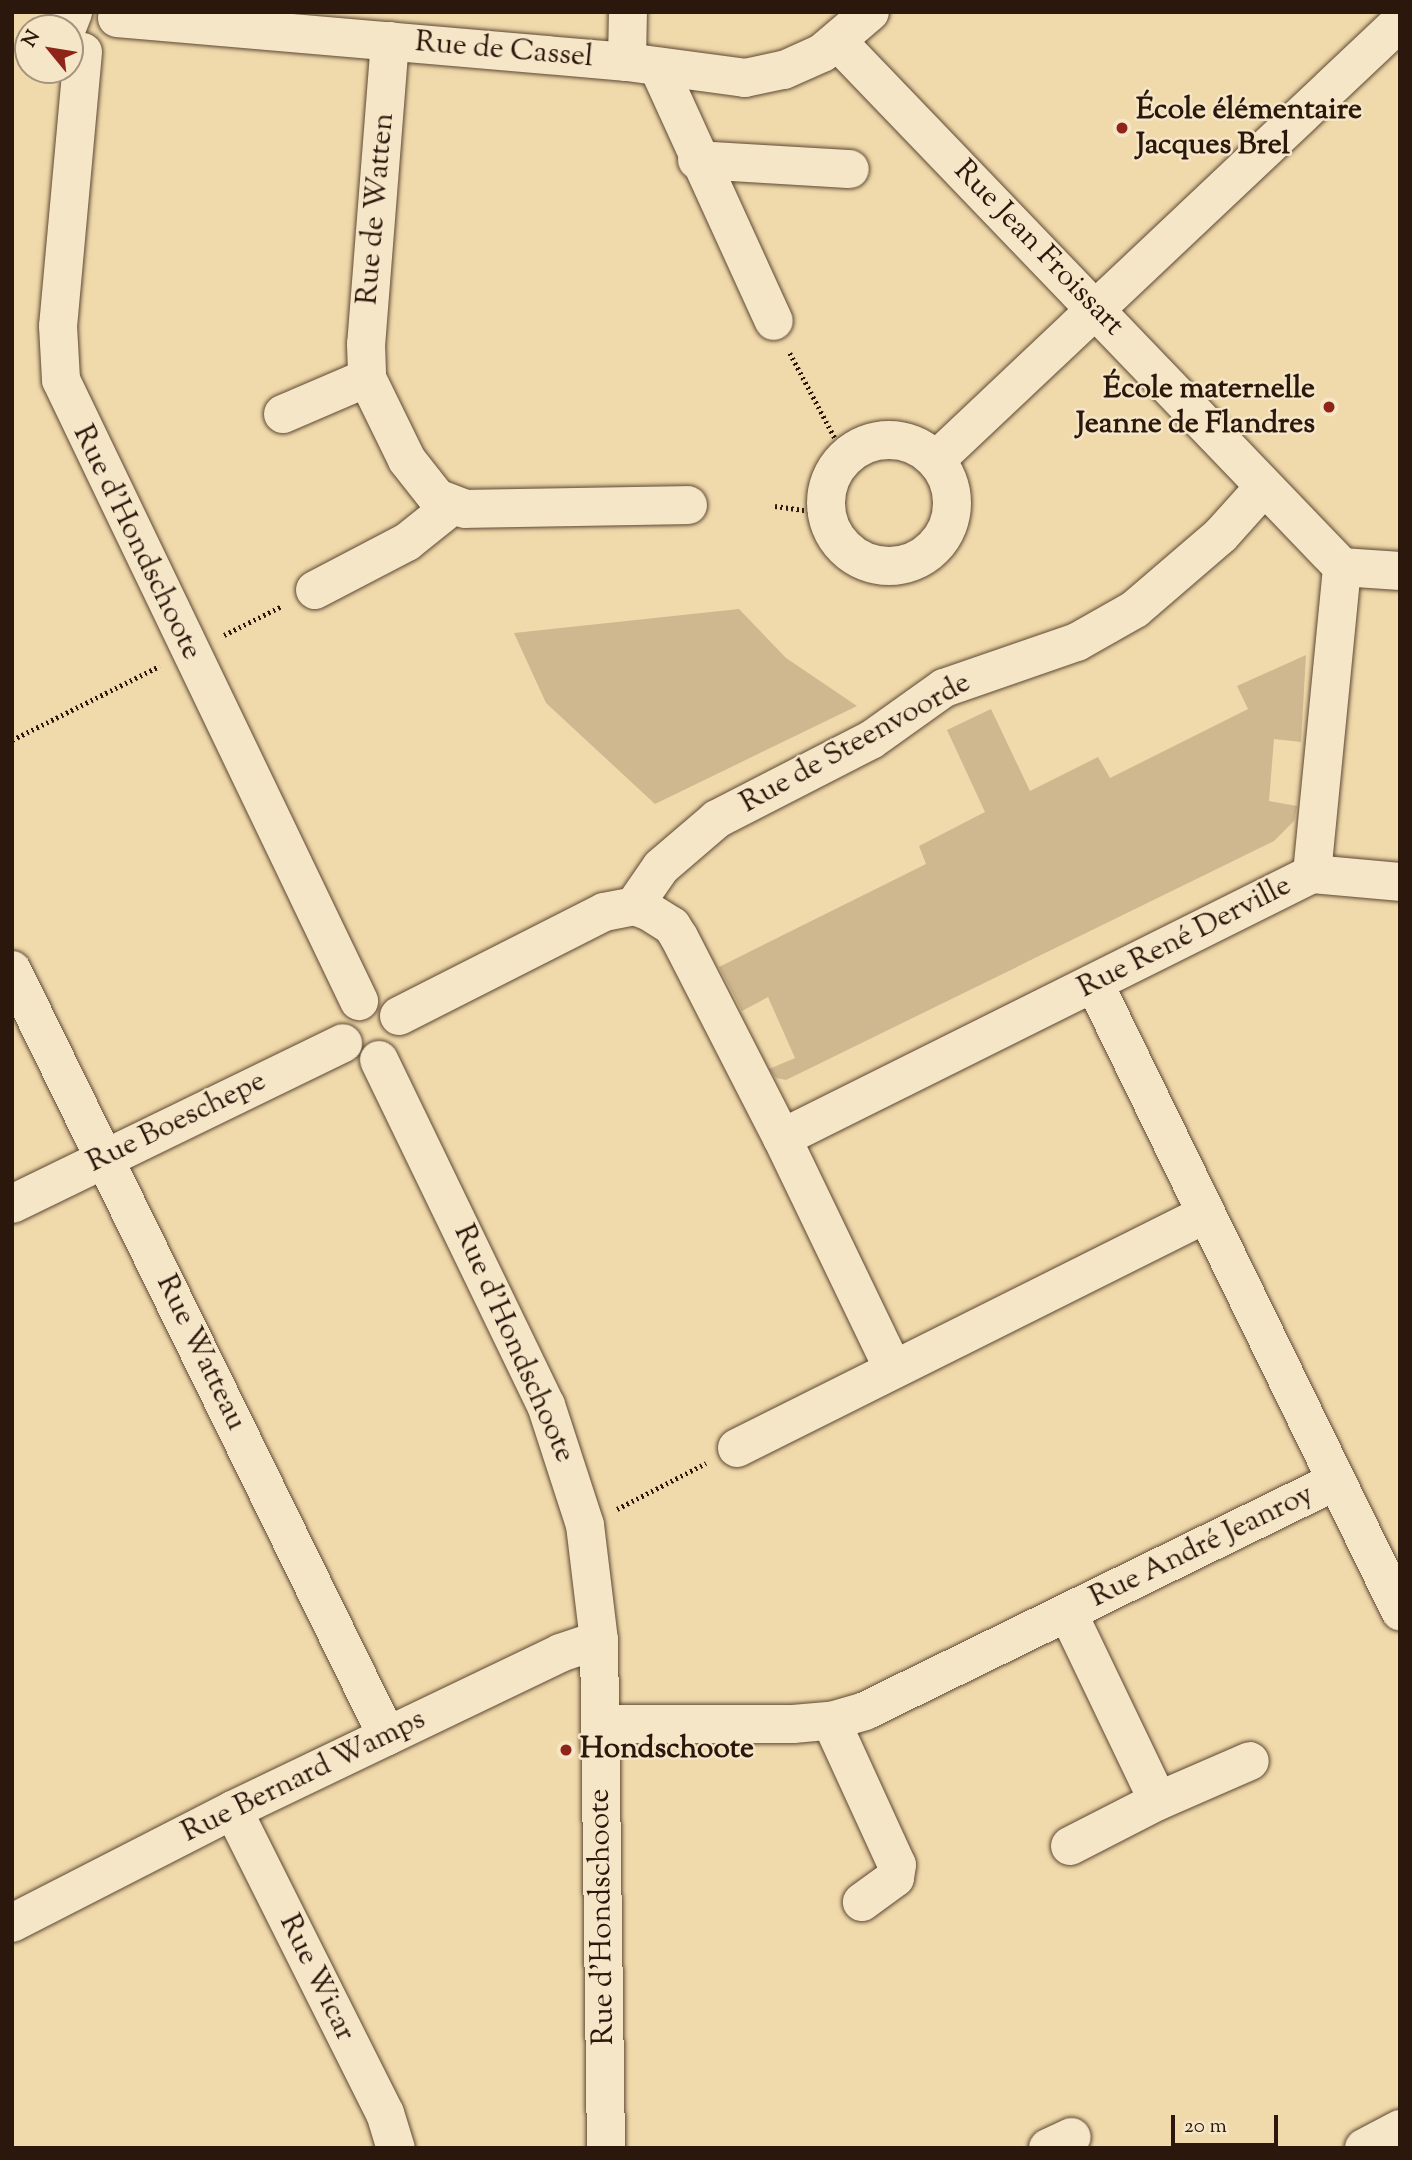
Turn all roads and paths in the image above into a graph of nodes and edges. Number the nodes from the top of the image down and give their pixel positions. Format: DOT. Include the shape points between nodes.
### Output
graph roads {
  1 [pos="628,12"];
  2 [pos="870,12"];
  3 [pos="116,15"];
  4 [pos="1400,22"];
  5 [pos="390,41"];
  6 [pos="838,42"];
  7 [pos="84,44"];
  8 [pos="642,64"];
  9 [pos="71,84"];
  10 [pos="697,160"];
  11 [pos="850,169"];
  12 [pos="1096,309"];
  13 [pos="774,321"];
  14 [pos="367,378"];
  15 [pos="283,414"];
  16 [pos="845,457"];
  17 [pos="936,460"];
  18 [pos="1264,487"];
  19 [pos="688,505"];
  20 [pos="452,506"];
  21 [pos="775,506"];
  22 [pos="826,513"];
  23 [pos="1342,567"];
  24 [pos="1400,571"];
  25 [pos="315,590"];
  26 [pos="1312,874"];
  27 [pos="1400,882"];
  28 [pos="634,906"];
  29 [pos="12,970"];
  30 [pos="1094,983"];
  31 [pos="359,1001"];
  32 [pos="399,1016"];
  33 [pos="343,1043"];
  34 [pos="379,1060"];
  35 [pos="782,1138"];
  36 [pos="104,1157"];
  37 [pos="12,1204"];
  38 [pos="1206,1214"];
  39 [pos="893,1369"];
  40 [pos="737,1448"];
  41 [pos="1336,1481"];
  42 [pos="585,1525"];
  43 [pos="1400,1611"];
  44 [pos="1068,1613"];
  45 [pos="599,1640"];
  46 [pos="831,1721"];
  47 [pos="600,1724"];
  48 [pos="387,1736"];
  49 [pos="1250,1761"];
  50 [pos="1158,1801"];
  51 [pos="233,1810"];
  52 [pos="1070,1846"];
  53 [pos="862,1902"];
  54 [pos="12,1923"];
  55 [pos="1400,2129"];
  56 [pos="396,2148"];
  57 [pos="606,2148"];
  58 [pos="1364,2148"];
  1 -- 8 [label="street"];
  2 -- 6 [label="street, Rue de Cassel"];
  3 -- 5 [label="street, Rue de Cassel"];
  3 -- 7 [label="street, Rue de Cassel" via="114,43 100,52"];
  4 -- 12 [label="street"];
  5 -- 8 [label="street, Rue de Cassel"];
  5 -- 14 [label="street, Rue de Watten"];
  6 -- 8 [label="street, Rue de Cassel" via="804,62 763,76 720,78"];
  6 -- 12 [label="street, Rue Jean Froissart"];
  8 -- 10 [label="street"];
  9 -- 31 [label="street, Rue d'Hondschoote" via="58,326 61,380"];
  10 -- 11 [label="street"];
  10 -- 13 [label="street"];
  12 -- 17 [label="street"];
  12 -- 18 [label="street, Rue Jean Froissart"];
  13 -- 16 [label="path"];
  14 -- 15 [label="street"];
  14 -- 20 [label="street, Rue de Watten" via="407,460 437,498"];
  16 -- 17 [label="street" via="881,440 920,448"];
  16 -- 22 [label="street" via="829,483"];
  17 -- 22 [label="street" via="948,478 951,510 941,540 926,556 885,567 864,563 846,551 833,534"];
  18 -- 23 [label="street, Rue Jean Froissart"];
  18 -- 28 [label="street, Rue de Steenvoorde" via="1221,535 1135,609 1077,642 944,688 871,740 718,819 661,867"];
  19 -- 20 [label="street"];
  20 -- 25 [label="street" via="407,542"];
  21 -- 22 [label="path"];
  23 -- 24 [label="street"];
  23 -- 26 [label="street, Rue René Derville"];
  26 -- 27 [label="street"];
  26 -- 30 [label="street, Rue René Derville"];
  28 -- 32 [label="street" via="604,912"];
  28 -- 35 [label="street" via="662,918 679,936"];
  29 -- 36 [label="street, Rue Watteau"];
  30 -- 35 [label="street, Rue René Derville"];
  30 -- 38 [label="street"];
  31 -- 32 [label="street" via="384,1001"];
  31 -- 33 [label="street" via="342,1020"];
  32 -- 34 [label="street" via="401,1040 392,1053"];
  33 -- 34 [label="street" via="359,1058"];
  33 -- 36 [label="street, Rue Boeschepe"];
  34 -- 42 [label="street, Rue d'Hondschoote" via="546,1405"];
  35 -- 39 [label="street"];
  36 -- 37 [label="street, Rue Boeschepe"];
  36 -- 48 [label="street, Rue Watteau"];
  38 -- 39 [label="street"];
  38 -- 41 [label="street"];
  39 -- 40 [label="street"];
  40 -- 42 [label="path"];
  41 -- 43 [label="street"];
  41 -- 44 [label="street, Rue André Jeanroy"];
  42 -- 45 [label="street, Rue d'Hondschoote"];
  44 -- 46 [label="street, Rue André Jeanroy" via="865,1711"];
  44 -- 50 [label="street, Rue André Jeanroy"];
  45 -- 47 [label="street, Rue d'Hondschoote"];
  45 -- 48 [label="street, Rue Bernard Wamps" via="560,1653"];
  46 -- 47 [label="street, Rue André Jeanroy"];
  46 -- 53 [label="street" via="897,1864 895,1878"];
  47 -- 57 [label="street, Rue d'Hondschoote"];
  48 -- 51 [label="street, Rue Bernard Wamps"];
  49 -- 50 [label="street"];
  50 -- 52 [label="street"];
  51 -- 54 [label="street, Rue Bernard Wamps"];
  51 -- 56 [label="street, Rue Wicar" via="385,2113"];
  55 -- 58 [label="street"];
}
